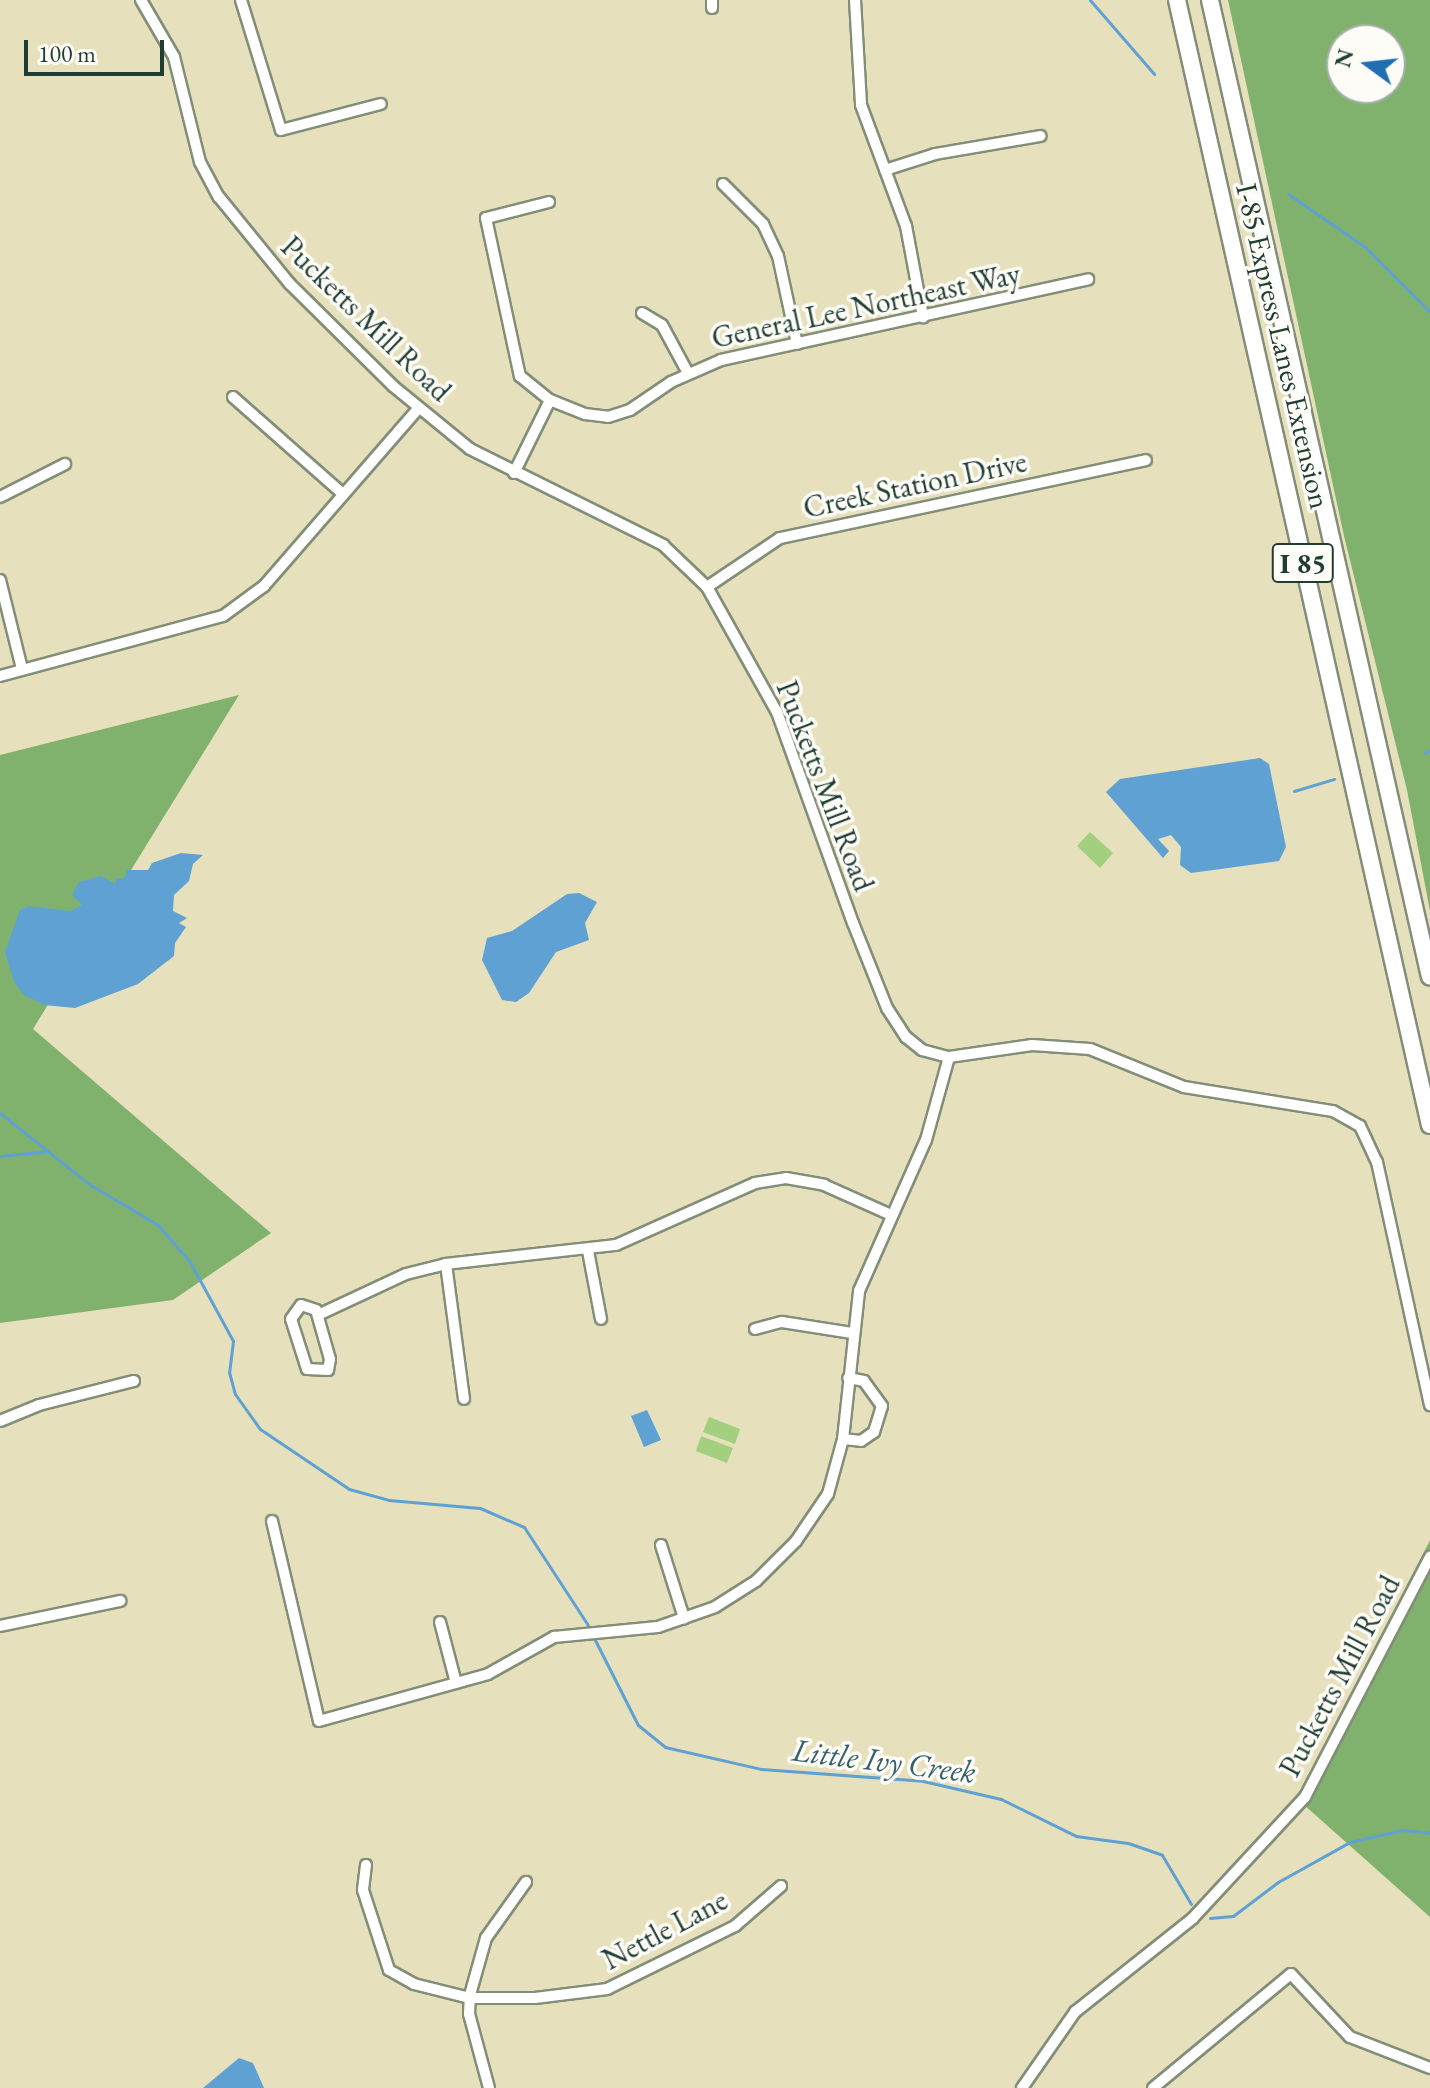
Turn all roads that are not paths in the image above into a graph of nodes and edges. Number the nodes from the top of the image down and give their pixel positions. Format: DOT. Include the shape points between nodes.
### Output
graph roads {
  1 [pos="141,0"];
  2 [pos="241,0"];
  3 [pos="855,0"];
  4 [pos="1177,0"];
  5 [pos="1210,0"];
  6 [pos="381,104"];
  7 [pos="1040,136"];
  8 [pos="885,170"];
  9 [pos="723,184"];
  10 [pos="549,202"];
  11 [pos="1088,279"];
  12 [pos="642,313"];
  13 [pos="923,317"];
  14 [pos="797,344"];
  15 [pos="688,373"];
  16 [pos="233,397"];
  17 [pos="550,400"];
  18 [pos="419,408"];
  19 [pos="1146,460"];
  20 [pos="65,464"];
  21 [pos="514,473"];
  22 [pos="343,494"];
  23 [pos="0,497"];
  24 [pos="0,580"];
  25 [pos="707,587"];
  26 [pos="22,669"];
  27 [pos="0,676"];
  28 [pos="1430,977"];
  29 [pos="949,1057"];
  30 [pos="1430,1125"];
  31 [pos="891,1215"];
  32 [pos="588,1251"];
  33 [pos="446,1264"];
  34 [pos="318,1315"];
  35 [pos="601,1319"];
  36 [pos="755,1329"];
  37 [pos="852,1333"];
  38 [pos="848,1378"];
  39 [pos="134,1381"];
  40 [pos="464,1399"];
  41 [pos="1430,1405"];
  42 [pos="0,1421"];
  43 [pos="843,1439"];
  44 [pos="272,1521"];
  45 [pos="661,1545"];
  46 [pos="1430,1557"];
  47 [pos="120,1601"];
  48 [pos="684,1618"];
  49 [pos="440,1622"];
  50 [pos="0,1626"];
  51 [pos="456,1683"];
  52 [pos="366,1865"];
  53 [pos="526,1882"];
  54 [pos="781,1886"];
  55 [pos="470,1998"];
  56 [pos="1430,2068"];
  57 [pos="489,2088"];
  58 [pos="1022,2088"];
  59 [pos="1153,2088"];
  1 -- 18 [label="street, Pucketts Mill Road" via="174,57 200,162 219,197 290,284"];
  2 -- 6 [label="street" via="281,130"];
  3 -- 8 [label="street" via="858,89"];
  4 -- 30 [label="highway, I-85 Express Lanes Extension / I 85"];
  5 -- 28 [label="highway, I-85 Express Lanes Extension / I 85"];
  7 -- 8 [label="street" via="935,154"];
  8 -- 13 [label="street" via="906,226"];
  9 -- 14 [label="street" via="763,224 778,256"];
  10 -- 17 [label="street, General Lee Northeast Way" via="486,218 520,376"];
  11 -- 13 [label="street, General Lee Northeast Way"];
  12 -- 15 [label="street" via="662,325"];
  13 -- 14 [label="street, General Lee Northeast Way"];
  14 -- 15 [label="street, General Lee Northeast Way" via="721,360"];
  15 -- 17 [label="street, General Lee Northeast Way" via="630,410 608,417"];
  16 -- 22 [label="street"];
  17 -- 21 [label="street"];
  18 -- 21 [label="street, Pucketts Mill Road" via="470,449"];
  18 -- 22 [label="street"];
  19 -- 25 [label="street, Creek Station Drive" via="780,538"];
  20 -- 23 [label="street"];
  21 -- 25 [label="street, Pucketts Mill Road" via="663,545"];
  22 -- 26 [label="street" via="264,586 223,616"];
  24 -- 26 [label="street"];
  25 -- 29 [label="street, Pucketts Mill Road" via="777,712 887,1008 916,1046"];
  26 -- 27 [label="street"];
  29 -- 31 [label="street" via="926,1140"];
  29 -- 41 [label="street" via="1032,1045 1090,1049 1184,1087 1350,1118 1370,1141 1377,1162"];
  31 -- 32 [label="street" via="824,1185 786,1178 755,1183 616,1245"];
  31 -- 37 [label="street" via="859,1291"];
  32 -- 33 [label="street"];
  32 -- 35 [label="street"];
  33 -- 34 [label="street" via="406,1274"];
  33 -- 40 [label="street"];
  34 -- 34 [label="street" via="310,1305 301,1305 291,1319 307,1369 318,1372 328,1370 330,1359"];
  36 -- 37 [label="street" via="782,1322"];
  37 -- 38 [label="street"];
  38 -- 43 [label="street"];
  38 -- 43 [label="street" via="864,1381 882,1406 874,1432 861,1441"];
  39 -- 42 [label="street" via="39,1405"];
  43 -- 48 [label="street" via="828,1494 796,1541 756,1581 715,1607"];
  44 -- 51 [label="street" via="319,1721"];
  45 -- 48 [label="street"];
  46 -- 58 [label="street, Pucketts Mill Road" via="1305,1797 1193,1918 1075,2012"];
  47 -- 50 [label="street"];
  48 -- 51 [label="street" via="658,1627 554,1637 488,1674"];
  49 -- 51 [label="street"];
  52 -- 55 [label="street, Nettle Lane" via="363,1890 389,1970 414,1984"];
  53 -- 55 [label="street" via="486,1938"];
  54 -- 55 [label="street, Nettle Lane" via="735,1926 607,1989 535,1998"];
  55 -- 57 [label="street"];
  56 -- 59 [label="street" via="1350,2037 1291,1974"];
}
